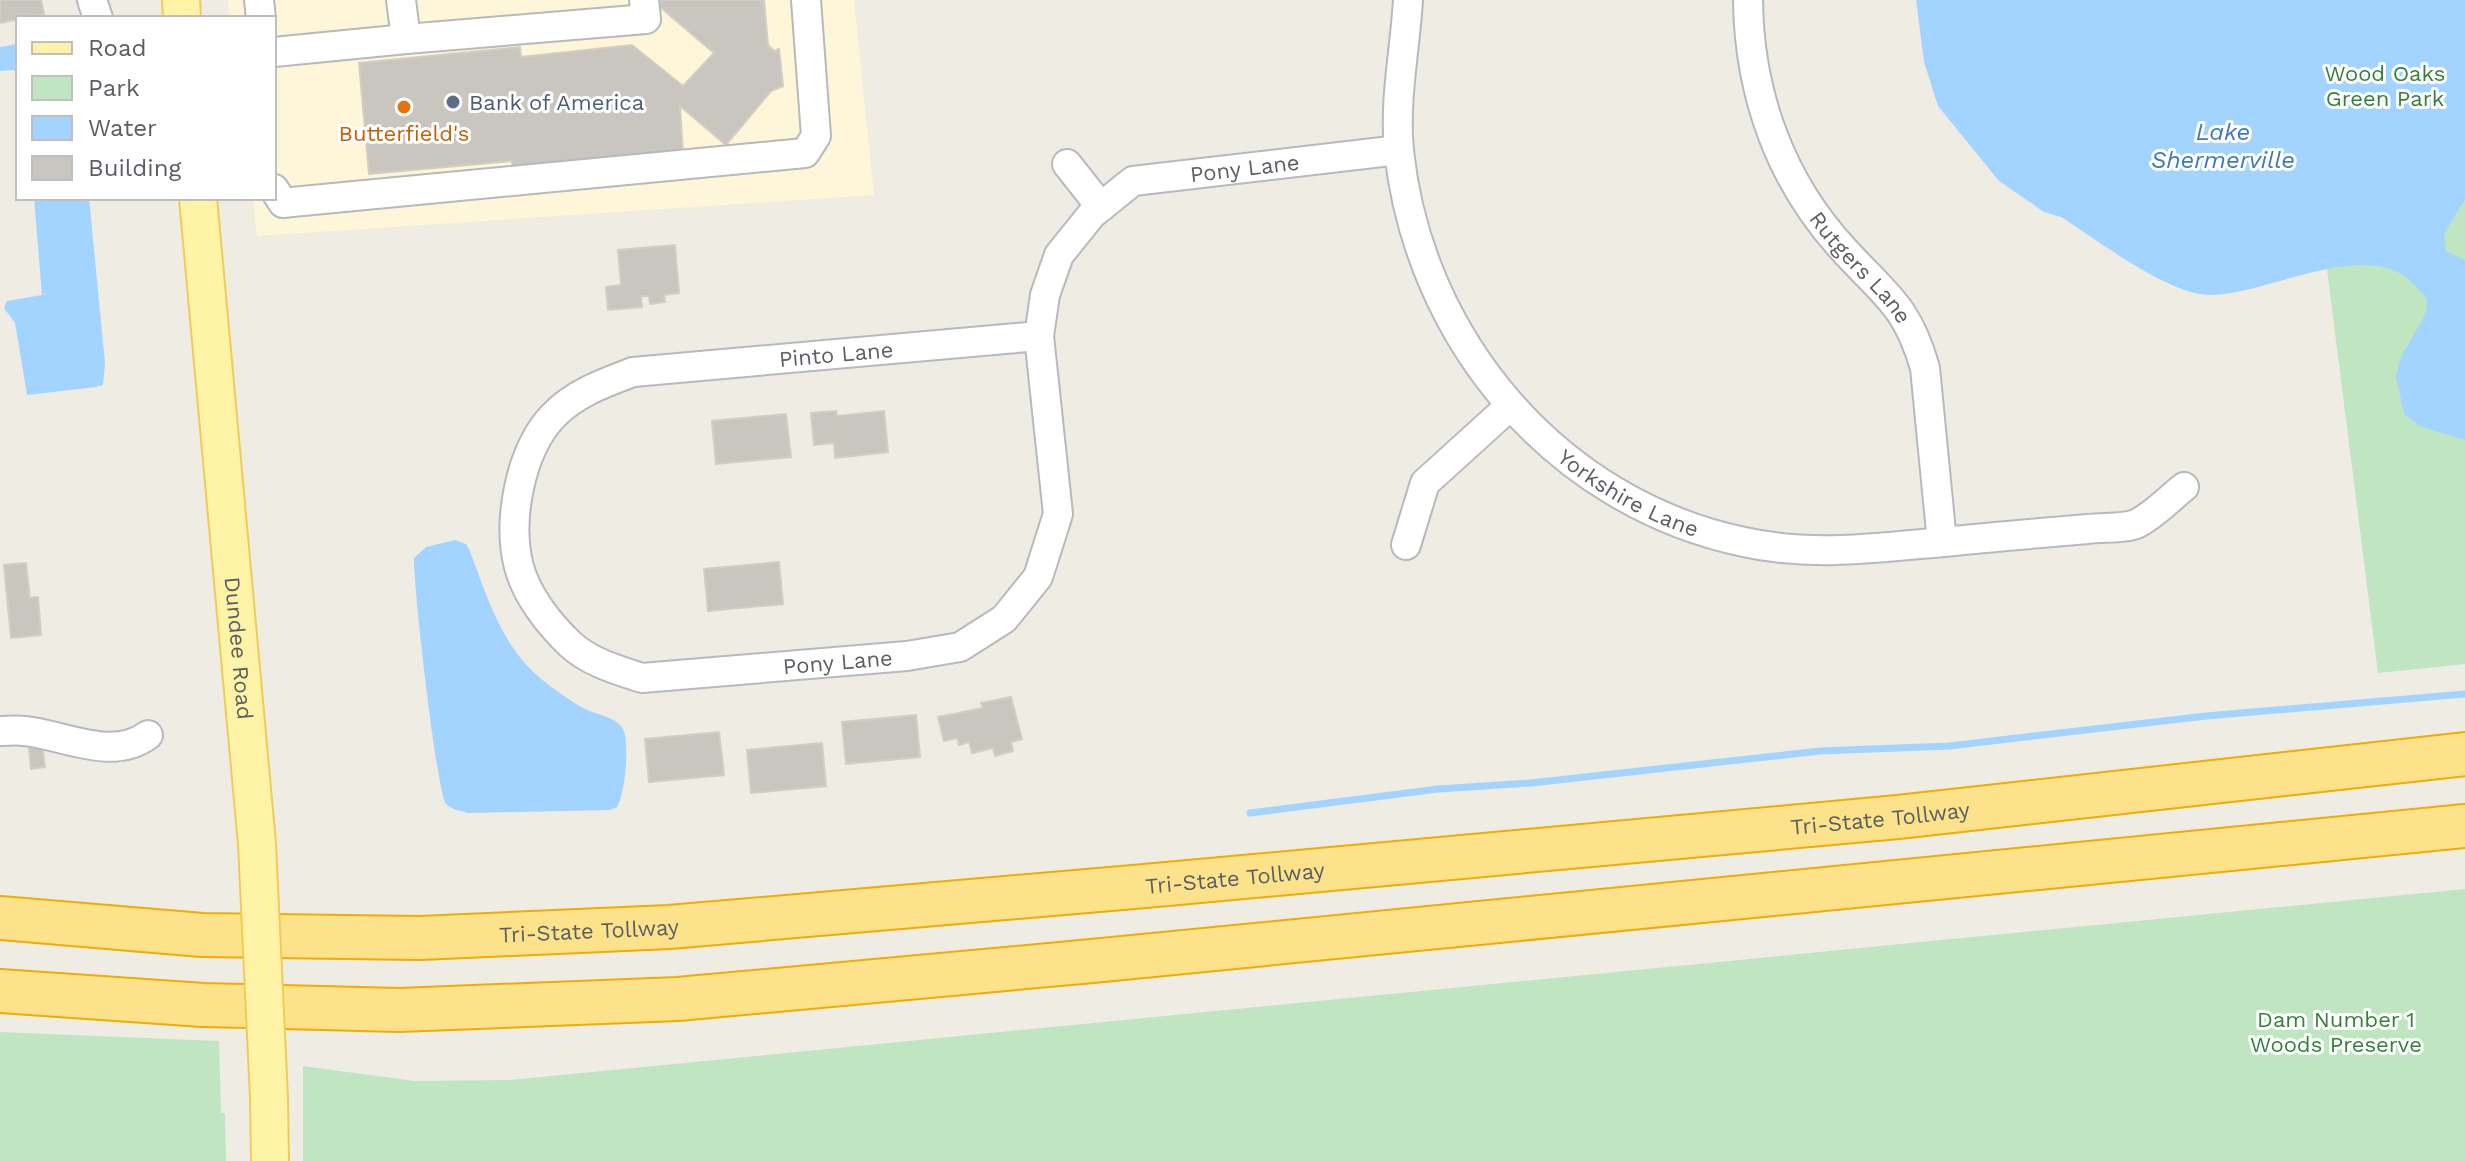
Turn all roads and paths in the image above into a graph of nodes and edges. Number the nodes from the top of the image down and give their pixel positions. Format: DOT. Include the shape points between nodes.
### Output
graph roads {
  1 [pos="401,0"];
  2 [pos="644,0"];
  3 [pos="806,0"];
  4 [pos="1408,0"];
  5 [pos="1748,0"];
  6 [pos="406,39"];
  7 [pos="276,52"];
  8 [pos="1399,150"];
  9 [pos="1067,164"];
  10 [pos="276,192"];
  11 [pos="198,200"];
  12 [pos="1101,207"];
  13 [pos="1039,336"];
  14 [pos="633,372"];
  15 [pos="1510,406"];
  16 [pos="2184,487"];
  17 [pos="1942,542"];
  18 [pos="1406,545"];
  19 [pos="0,731"];
  20 [pos="148,735"];
  21 [pos="2465,754"];
  22 [pos="2465,826"];
  23 [pos="0,918"];
  24 [pos="0,991"];
  25 [pos="270,1161"];
  1 -- 6 [label="street"];
  2 -- 6 [label="street" via="646,19"];
  3 -- 10 [label="street" via="816,136 805,153 283,203"];
  4 -- 8 [label="street, Yorkshire Lane"];
  5 -- 17 [label="street, Rutgers Lane" via="1748,31 1764,107 1792,180 1843,249 1886,290 1918,342"];
  6 -- 7 [label="street"];
  8 -- 12 [label="street, Pony Lane" via="1133,181"];
  8 -- 15 [label="street, Yorkshire Lane" via="1422,252 1440,295 1467,347"];
  9 -- 12 [label="street"];
  11 -- 25 [label="main road, Dundee Road, bridge" via="257,844"];
  12 -- 13 [label="street, Pony Lane" via="1059,255 1045,295"];
  13 -- 14 [label="street, Pinto Lane"];
  13 -- 14 [label="street, Pony Lane" via="1058,514 1038,577 1004,619 960,647 754,670 642,678 605,666 572,646 540,611 519,568 515,514 524,463 553,417 590,388"];
  15 -- 17 [label="street, Yorkshire Lane" via="1589,475 1691,528 1794,550 1851,551"];
  15 -- 18 [label="street" via="1425,483"];
  16 -- 17 [label="street, Yorkshire Lane" via="2135,524"];
  19 -- 20 [label="street" via="25,730 106,747 137,743"];
  21 -- 23 [label="highway, Tri-State Tollway" via="1898,817 669,927 404,937 202,935"];
  22 -- 24 [label="highway" via="678,999 399,1010 203,1005"];
}
